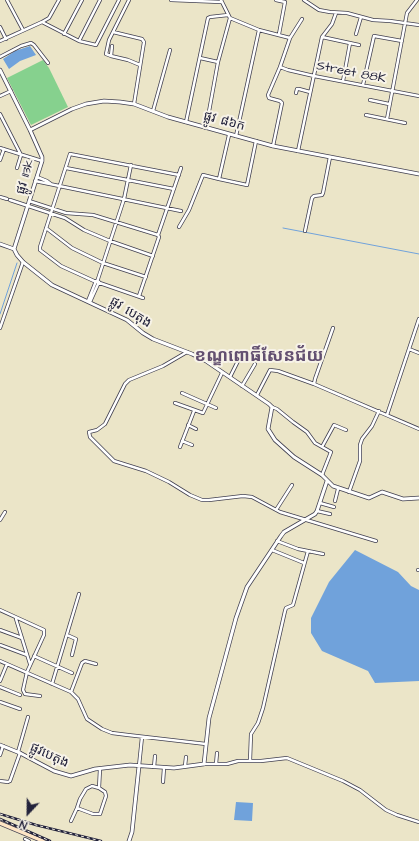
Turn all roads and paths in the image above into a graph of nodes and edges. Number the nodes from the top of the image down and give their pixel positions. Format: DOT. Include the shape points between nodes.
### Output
graph roads {
  1 [pos="7,0"];
  2 [pos="58,0"];
  3 [pos="82,0"];
  4 [pos="100,0"];
  5 [pos="119,0"];
  6 [pos="129,0"];
  7 [pos="171,0"];
  8 [pos="276,0"];
  9 [pos="304,0"];
  10 [pos="417,0"];
  11 [pos="221,1"];
  12 [pos="285,1"];
  13 [pos="126,6"];
  14 [pos="336,13"];
  15 [pos="229,16"];
  16 [pos="361,17"];
  17 [pos="302,19"];
  18 [pos="42,22"];
  19 [pos="406,23"];
  20 [pos="419,25"];
  21 [pos="0,27"];
  22 [pos="23,30"];
  23 [pos="259,30"];
  24 [pos="113,32"];
  25 [pos="64,34"];
  26 [pos="279,34"];
  27 [pos="356,34"];
  28 [pos="322,37"];
  29 [pos="290,38"];
  30 [pos="6,39"];
  31 [pos="0,41"];
  32 [pos="79,41"];
  33 [pos="402,41"];
  34 [pos="350,44"];
  35 [pos="359,45"];
  36 [pos="112,46"];
  37 [pos="170,50"];
  38 [pos="110,56"];
  39 [pos="0,57"];
  40 [pos="200,58"];
  41 [pos="218,62"];
  42 [pos="48,63"];
  43 [pos="140,64"];
  44 [pos="280,67"];
  45 [pos="0,70"];
  46 [pos="314,76"];
  47 [pos="343,81"];
  48 [pos="363,85"];
  49 [pos="11,91"];
  50 [pos="392,91"];
  51 [pos="310,92"];
  52 [pos="296,93"];
  53 [pos="0,96"];
  54 [pos="419,96"];
  55 [pos="370,100"];
  56 [pos="134,104"];
  57 [pos="389,104"];
  58 [pos="153,111"];
  59 [pos="0,114"];
  60 [pos="366,115"];
  61 [pos="387,119"];
  62 [pos="186,122"];
  63 [pos="405,123"];
  64 [pos="206,128"];
  65 [pos="30,130"];
  66 [pos="229,135"];
  67 [pos="236,136"];
  68 [pos="256,141"];
  69 [pos="273,146"];
  70 [pos="0,148"];
  71 [pos="4,149"];
  72 [pos="298,151"];
  73 [pos="21,155"];
  74 [pos="330,157"];
  75 [pos="0,160"];
  76 [pos="42,161"];
  77 [pos="131,165"];
  78 [pos="16,168"];
  79 [pos="66,168"];
  80 [pos="181,168"];
  81 [pos="179,174"];
  82 [pos="419,174"];
  83 [pos="36,179"];
  84 [pos="219,179"];
  85 [pos="128,180"];
  86 [pos="60,187"];
  87 [pos="174,189"];
  88 [pos="0,197"];
  89 [pos="124,199"];
  90 [pos="29,201"];
  91 [pos="28,205"];
  92 [pos="168,208"];
  93 [pos="53,209"];
  94 [pos="181,211"];
  95 [pos="51,213"];
  96 [pos="74,214"];
  97 [pos="72,221"];
  98 [pos="117,222"];
  99 [pos="179,227"];
  100 [pos="46,228"];
  101 [pos="306,231"];
  102 [pos="158,235"];
  103 [pos="110,241"];
  104 [pos="0,244"];
  105 [pos="14,249"];
  106 [pos="153,256"];
  107 [pos="23,262"];
  108 [pos="103,262"];
  109 [pos="146,277"];
  110 [pos="97,282"];
  111 [pos="139,296"];
  112 [pos="143,298"];
  113 [pos="89,302"];
  114 [pos="419,319"];
  115 [pos="0,328"];
  116 [pos="333,328"];
  117 [pos="409,349"];
  118 [pos="187,352"];
  119 [pos="242,353"];
  120 [pos="419,353"];
  121 [pos="255,364"];
  122 [pos="222,373"];
  123 [pos="230,377"];
  124 [pos="314,384"];
  125 [pos="242,386"];
  126 [pos="182,393"];
  127 [pos="257,396"];
  128 [pos="176,403"];
  129 [pos="208,404"];
  130 [pos="272,407"];
  131 [pos="216,408"];
  132 [pos="194,411"];
  133 [pos="379,411"];
  134 [pos="387,415"];
  135 [pos="188,425"];
  136 [pos="196,428"];
  137 [pos="419,429"];
  138 [pos="346,430"];
  139 [pos="182,441"];
  140 [pos="192,445"];
  141 [pos="180,447"];
  142 [pos="322,447"];
  143 [pos="322,475"];
  144 [pos="327,481"];
  145 [pos="292,485"];
  146 [pos="338,488"];
  147 [pos="349,492"];
  148 [pos="419,498"];
  149 [pos="334,501"];
  150 [pos="320,503"];
  151 [pos="334,507"];
  152 [pos="276,510"];
  153 [pos="317,511"];
  154 [pos="5,512"];
  155 [pos="330,514"];
  156 [pos="305,519"];
  157 [pos="0,520"];
  158 [pos="276,541"];
  159 [pos="376,541"];
  160 [pos="271,550"];
  161 [pos="308,551"];
  162 [pos="323,554"];
  163 [pos="304,563"];
  164 [pos="79,594"];
  165 [pos="0,610"];
  166 [pos="16,618"];
  167 [pos="0,630"];
  168 [pos="67,635"];
  169 [pos="22,638"];
  170 [pos="0,645"];
  171 [pos="72,655"];
  172 [pos="27,656"];
  173 [pos="34,656"];
  174 [pos="0,661"];
  175 [pos="7,664"];
  176 [pos="30,664"];
  177 [pos="96,664"];
  178 [pos="58,666"];
  179 [pos="27,672"];
  180 [pos="72,673"];
  181 [pos="0,681"];
  182 [pos="52,684"];
  183 [pos="0,687"];
  184 [pos="71,692"];
  185 [pos="20,695"];
  186 [pos="40,696"];
  187 [pos="0,702"];
  188 [pos="20,710"];
  189 [pos="28,717"];
  190 [pos="142,737"];
  191 [pos="207,744"];
  192 [pos="1,746"];
  193 [pos="19,752"];
  194 [pos="217,753"];
  195 [pos="0,755"];
  196 [pos="155,756"];
  197 [pos="186,756"];
  198 [pos="250,760"];
  199 [pos="204,764"];
  200 [pos="216,764"];
  201 [pos="139,766"];
  202 [pos="185,766"];
  203 [pos="100,768"];
  204 [pos="154,768"];
  205 [pos="164,768"];
  206 [pos="0,781"];
  207 [pos="163,782"];
  208 [pos="99,788"];
  209 [pos="77,808"];
  210 [pos="71,821"];
  211 [pos="419,822"];
  212 [pos="0,823"];
  213 [pos="25,839"];
  214 [pos="29,841"];
  215 [pos="43,841"];
  216 [pos="129,841"];
  1 -- 22 [label="street"];
  2 -- 18 [label="street" via="49,18"];
  3 -- 25 [label="street"];
  4 -- 32 [label="street"];
  5 -- 13 [label="street"];
  5 -- 32 [label="street" via="96,44"];
  6 -- 13 [label="street"];
  7 -- 11 [label="street"];
  8 -- 12 [label="street"];
  9 -- 14 [label="street" via="319,10"];
  10 -- 19 [label="street" via="407,13"];
  11 -- 15 [label="street"];
  12 -- 26 [label="street"];
  13 -- 24 [label="street"];
  14 -- 16 [label="street"];
  14 -- 28 [label="street" via="332,24"];
  15 -- 23 [label="street"];
  15 -- 40 [label="street" via="208,18"];
  15 -- 41 [label="street"];
  16 -- 19 [label="street"];
  16 -- 27 [label="street"];
  17 -- 29 [label="street"];
  18 -- 22 [label="street"];
  18 -- 25 [label="street"];
  19 -- 20 [label="street"];
  19 -- 33 [label="street"];
  21 -- 30 [label="street"];
  22 -- 30 [label="street"];
  23 -- 26 [label="street"];
  23 -- 67 [label="street"];
  24 -- 38 [label="street" via="106,52"];
  24 -- 43 [label="street" via="144,40"];
  25 -- 32 [label="street"];
  26 -- 29 [label="street"];
  28 -- 34 [label="street"];
  28 -- 46 [label="street"];
  29 -- 44 [label="street"];
  30 -- 31 [label="street"];
  33 -- 48 [label="street" via="374,36"];
  33 -- 50 [label="street"];
  34 -- 35 [label="street"];
  34 -- 47 [label="street"];
  36 -- 38 [label="street"];
  37 -- 58 [label="street"];
  38 -- 43 [label="street"];
  39 -- 42 [label="street" via="31,43"];
  40 -- 41 [label="street"];
  40 -- 62 [label="street"];
  41 -- 64 [label="street"];
  43 -- 56 [label="street"];
  44 -- 46 [label="street, Street 88K"];
  44 -- 69 [label="street" via="268,97 282,103"];
  45 -- 49 [label="street, ផ្លូវ 113k"];
  46 -- 47 [label="street, Street 88K"];
  46 -- 51 [label="street"];
  47 -- 48 [label="street, Street 88K"];
  48 -- 50 [label="street, Street 88K"];
  49 -- 53 [label="street"];
  49 -- 65 [label="street, ផ្លូវ 113k"];
  50 -- 54 [label="street, Street 88K"];
  50 -- 57 [label="street"];
  51 -- 52 [label="street" via="297,89"];
  51 -- 72 [label="street"];
  55 -- 57 [label="street"];
  56 -- 58 [label="street, ផ្លូវ ៨៦ក"];
  56 -- 65 [label="street, ផ្លូវ ៨៦ក" via="104,101 86,104"];
  57 -- 61 [label="street"];
  58 -- 62 [label="street, ផ្លូវ ៨៦ក"];
  59 -- 73 [label="street"];
  60 -- 61 [label="street"];
  61 -- 63 [label="street"];
  62 -- 64 [label="street, ផ្លូវ ៨៦ក"];
  64 -- 66 [label="street, ផ្លូវ ៨៦ក"];
  65 -- 76 [label="street, ផ្លូវ 113k"];
  66 -- 67 [label="street, ផ្លូវ ៨៦ក"];
  66 -- 84 [label="street"];
  67 -- 68 [label="street, ផ្លូវ ៨៦ក"];
  68 -- 69 [label="street, ផ្លូវ ៨៦ក"];
  68 -- 84 [label="street" via="247,185"];
  69 -- 72 [label="street, ផ្លូវ ៨៦ក"];
  70 -- 71 [label="street"];
  71 -- 73 [label="street"];
  71 -- 75 [label="street"];
  72 -- 74 [label="street, ផ្លូវ ៨៦ក"];
  73 -- 76 [label="street"];
  73 -- 78 [label="street"];
  74 -- 82 [label="street, ផ្លូវ ៨៦ក"];
  74 -- 101 [label="street" via="323,193 312,198"];
  76 -- 83 [label="street, ផ្លូវ 113k"];
  77 -- 79 [label="street" via="70,154"];
  77 -- 81 [label="street"];
  77 -- 85 [label="street"];
  79 -- 85 [label="street"];
  79 -- 86 [label="street"];
  80 -- 81 [label="street"];
  81 -- 87 [label="street"];
  83 -- 86 [label="street"];
  83 -- 90 [label="street, ផ្លូវ 113k"];
  84 -- 99 [label="street" via="203,175"];
  85 -- 87 [label="street"];
  85 -- 89 [label="street"];
  86 -- 89 [label="street"];
  86 -- 93 [label="street"];
  87 -- 92 [label="street"];
  88 -- 91 [label="street"];
  89 -- 92 [label="street"];
  89 -- 98 [label="street"];
  90 -- 91 [label="street, ផ្លូវ 113k"];
  90 -- 93 [label="street"];
  91 -- 95 [label="street"];
  91 -- 105 [label="street, ផ្លូវ 113k"];
  92 -- 94 [label="street"];
  92 -- 102 [label="street"];
  93 -- 95 [label="street"];
  93 -- 96 [label="street"];
  95 -- 97 [label="street"];
  95 -- 100 [label="street"];
  96 -- 97 [label="street"];
  96 -- 98 [label="street" via="93,215"];
  97 -- 103 [label="street" via="83,230"];
  98 -- 102 [label="street"];
  98 -- 103 [label="street"];
  100 -- 108 [label="street" via="71,248"];
  100 -- 110 [label="street" via="40,250 61,266"];
  102 -- 106 [label="street" via="160,237"];
  103 -- 106 [label="street"];
  103 -- 108 [label="street"];
  104 -- 105 [label="street"];
  105 -- 107 [label="street, ផ្លូវ បេតុង"];
  106 -- 109 [label="street"];
  107 -- 113 [label="street, ផ្លូវ បេតុង" via="52,285"];
  107 -- 115 [label="street"];
  108 -- 109 [label="street"];
  108 -- 110 [label="street"];
  109 -- 111 [label="street"];
  110 -- 111 [label="street"];
  110 -- 113 [label="street"];
  111 -- 112 [label="street"];
  113 -- 118 [label="street, ផ្លូវ បេតុង" via="127,320 153,339"];
  114 -- 117 [label="street"];
  116 -- 124 [label="street"];
  117 -- 120 [label="street"];
  117 -- 134 [label="street"];
  118 -- 122 [label="street, ផ្លូវ បេតុង" via="206,361"];
  118 -- 152 [label="street" via="164,366 129,380 105,424 89,432 90,437 114,461 146,471 202,500 252,497"];
  119 -- 123 [label="street"];
  121 -- 125 [label="street"];
  122 -- 123 [label="street, ផ្លូវ បេតុង"];
  122 -- 129 [label="street"];
  123 -- 125 [label="street, ផ្លូវ បេតុង"];
  124 -- 127 [label="street" via="270,370"];
  124 -- 133 [label="street"];
  125 -- 127 [label="street, ផ្លូវ បេតុង"];
  126 -- 129 [label="street"];
  127 -- 130 [label="street, ផ្លូវ បេតុង"];
  128 -- 132 [label="street"];
  129 -- 131 [label="street"];
  129 -- 132 [label="street" via="203,413"];
  130 -- 142 [label="street" via="301,427 313,442"];
  130 -- 143 [label="street" via="268,431 290,453"];
  132 -- 135 [label="street"];
  133 -- 134 [label="street"];
  133 -- 147 [label="street" via="362,439 360,461"];
  134 -- 137 [label="street"];
  135 -- 136 [label="street"];
  135 -- 139 [label="street"];
  138 -- 142 [label="street" via="334,426"];
  139 -- 140 [label="street"];
  139 -- 141 [label="street"];
  142 -- 143 [label="street" via="331,453"];
  143 -- 144 [label="street"];
  144 -- 146 [label="street"];
  144 -- 150 [label="street"];
  145 -- 152 [label="street"];
  146 -- 147 [label="street"];
  146 -- 149 [label="street"];
  147 -- 148 [label="street" via="369,498 382,492 403,499"];
  150 -- 151 [label="street"];
  150 -- 153 [label="street"];
  152 -- 156 [label="street"];
  153 -- 155 [label="street"];
  153 -- 156 [label="street"];
  154 -- 157 [label="street"];
  156 -- 158 [label="street" via="284,532"];
  156 -- 159 [label="street"];
  158 -- 160 [label="street"];
  158 -- 161 [label="street"];
  160 -- 163 [label="street"];
  160 -- 191 [label="street" via="247,587 241,602 209,718"];
  161 -- 162 [label="street"];
  161 -- 163 [label="street"];
  163 -- 198 [label="street" via="292,605 285,611 263,708 258,723 250,734"];
  164 -- 168 [label="street"];
  165 -- 166 [label="street"];
  166 -- 169 [label="street"];
  166 -- 173 [label="street" via="44,630"];
  167 -- 169 [label="street"];
  168 -- 171 [label="street" via="76,639"];
  168 -- 178 [label="street"];
  169 -- 172 [label="street"];
  170 -- 172 [label="street"];
  172 -- 176 [label="street"];
  173 -- 176 [label="street"];
  173 -- 178 [label="street"];
  174 -- 175 [label="street"];
  175 -- 179 [label="street"];
  175 -- 181 [label="street"];
  176 -- 179 [label="street"];
  177 -- 184 [label="street" via="85,661 82,663"];
  178 -- 180 [label="street"];
  178 -- 182 [label="street"];
  179 -- 182 [label="street"];
  179 -- 186 [label="street" via="24,693"];
  182 -- 184 [label="street"];
  183 -- 185 [label="street"];
  184 -- 190 [label="street" via="78,699 87,719 102,729"];
  187 -- 188 [label="street"];
  189 -- 193 [label="street"];
  190 -- 191 [label="street"];
  190 -- 201 [label="street"];
  191 -- 199 [label="street"];
  192 -- 193 [label="street, ផ្លូវបេតុង"];
  192 -- 195 [label="street"];
  193 -- 203 [label="street, ផ្លូវបេតុង" via="68,776"];
  193 -- 206 [label="street" via="10,781"];
  194 -- 200 [label="street"];
  196 -- 204 [label="street"];
  197 -- 202 [label="street"];
  198 -- 200 [label="street"];
  198 -- 211 [label="street" via="284,757 295,760 352,786 392,812"];
  199 -- 200 [label="street"];
  199 -- 202 [label="street, ផ្លូវបេតុង"];
  201 -- 203 [label="street, ផ្លូវបេតុង"];
  201 -- 204 [label="street, ផ្លូវបេតុង"];
  201 -- 216 [label="street"];
  202 -- 205 [label="street, ផ្លូវបេតុង"];
  203 -- 208 [label="street"];
  204 -- 205 [label="street, ផ្លូវបេតុង"];
  205 -- 207 [label="street"];
  208 -- 209 [label="street" via="87,787"];
  208 -- 209 [label="street" via="106,794 100,814"];
  209 -- 210 [label="street"];
  212 -- 215 [label="main road"];
  213 -- 214 [label="street"];
}
